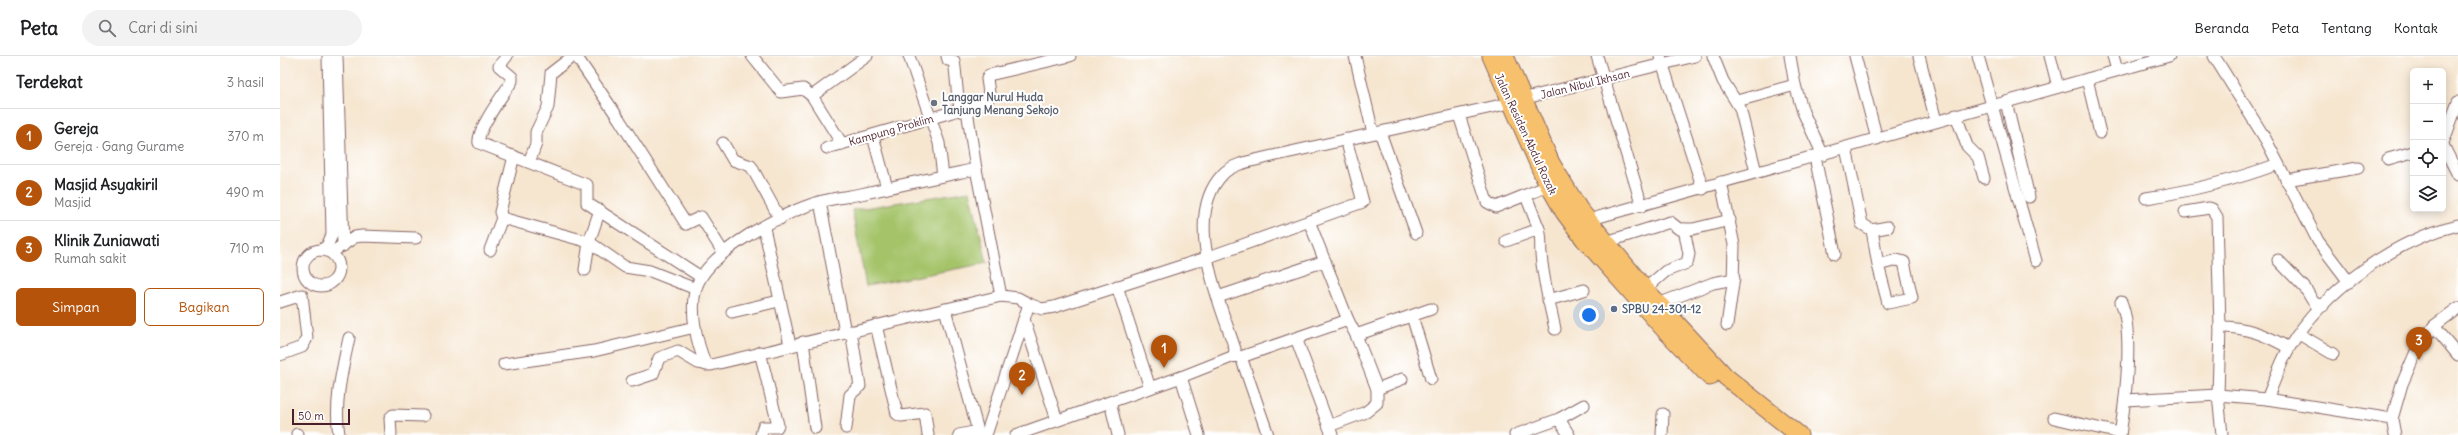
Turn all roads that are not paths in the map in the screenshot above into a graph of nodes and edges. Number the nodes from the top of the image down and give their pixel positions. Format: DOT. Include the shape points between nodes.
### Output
graph roads {
  1 [pos="328,56"];
  2 [pos="337,56"];
  3 [pos="507,56"];
  4 [pos="575,56"];
  5 [pos="752,56"];
  6 [pos="867,56"];
  7 [pos="909,56"];
  8 [pos="947,56"];
  9 [pos="1070,56"];
  10 [pos="1355,56"];
  11 [pos="1491,56"];
  12 [pos="1505,56"];
  13 [pos="1597,56"];
  14 [pos="1695,56"];
  15 [pos="1713,56"];
  16 [pos="1790,56"];
  17 [pos="1855,56"];
  18 [pos="1919,56"];
  19 [pos="1978,56"];
  20 [pos="2050,56"];
  21 [pos="2113,56"];
  22 [pos="2169,56"];
  23 [pos="2214,56"];
  24 [pos="1044,59"];
  25 [pos="1662,60"];
  26 [pos="2117,70"];
  27 [pos="2087,79"];
  28 [pos="1603,80"];
  29 [pos="1795,85"];
  30 [pos="2058,87"];
  31 [pos="812,96"];
  32 [pos="1516,101"];
  33 [pos="1737,101"];
  34 [pos="2006,102"];
  35 [pos="2458,102"];
  36 [pos="1993,106"];
  37 [pos="964,111"];
  38 [pos="1459,115"];
  39 [pos="1956,115"];
  40 [pos="930,119"];
  41 [pos="1936,121"];
  42 [pos="1377,132"];
  43 [pos="2100,133"];
  44 [pos="872,136"];
  45 [pos="1346,139"];
  46 [pos="1877,139"];
  47 [pos="2444,140"];
  48 [pos="723,143"];
  49 [pos="842,144"];
  50 [pos="827,148"];
  51 [pos="1846,148"];
  52 [pos="2410,153"];
  53 [pos="2446,154"];
  54 [pos="514,156"];
  55 [pos="1819,156"];
  56 [pos="2388,159"];
  57 [pos="529,162"];
  58 [pos="2278,164"];
  59 [pos="2358,168"];
  60 [pos="976,169"];
  61 [pos="1756,172"];
  62 [pos="2458,175"];
  63 [pos="943,176"];
  64 [pos="1984,178"];
  65 [pos="2286,180"];
  66 [pos="1721,182"];
  67 [pos="1548,186"];
  68 [pos="887,188"];
  69 [pos="1703,189"];
  70 [pos="1526,196"];
  71 [pos="2029,197"];
  72 [pos="2146,198"];
  73 [pos="820,202"];
  74 [pos="1642,206"];
  75 [pos="600,210"];
  76 [pos="2185,212"];
  77 [pos="502,218"];
  78 [pos="780,219"];
  79 [pos="1588,220"];
  80 [pos="1730,220"];
  81 [pos="1309,221"];
  82 [pos="2458,225"];
  83 [pos="1888,227"];
  84 [pos="764,228"];
  85 [pos="1684,229"];
  86 [pos="1539,230"];
  87 [pos="1872,230"];
  88 [pos="1416,233"];
  89 [pos="416,238"];
  90 [pos="1506,241"];
  91 [pos="589,242"];
  92 [pos="1606,242"];
  93 [pos="342,246"];
  94 [pos="321,250"];
  95 [pos="490,250"];
  96 [pos="723,252"];
  97 [pos="332,253"];
  98 [pos="1835,254"];
  99 [pos="1206,258"];
  100 [pos="2278,260"];
  101 [pos="1325,261"];
  102 [pos="2036,261"];
  103 [pos="1878,265"];
  104 [pos="585,270"];
  105 [pos="701,277"];
  106 [pos="1734,279"];
  107 [pos="2349,282"];
  108 [pos="311,284"];
  109 [pos="1117,286"];
  110 [pos="696,289"];
  111 [pos="1645,289"];
  112 [pos="1584,290"];
  113 [pos="302,295"];
  114 [pos="1001,296"];
  115 [pos="1218,297"];
  116 [pos="1548,300"];
  117 [pos="780,301"];
  118 [pos="280,302"];
  119 [pos="2121,302"];
  120 [pos="1030,304"];
  121 [pos="1658,304"];
  122 [pos="2323,306"];
  123 [pos="2458,308"];
  124 [pos="946,309"];
  125 [pos="1431,309"];
  126 [pos="732,312"];
  127 [pos="1412,316"];
  128 [pos="1024,319"];
  129 [pos="1348,320"];
  130 [pos="876,325"];
  131 [pos="1727,325"];
  132 [pos="2434,326"];
  133 [pos="695,327"];
  134 [pos="2220,328"];
  135 [pos="1555,329"];
  136 [pos="848,332"];
  137 [pos="2299,334"];
  138 [pos="1356,336"];
  139 [pos="349,338"];
  140 [pos="1296,338"];
  141 [pos="803,342"];
  142 [pos="790,345"];
  143 [pos="2289,348"];
  144 [pos="760,352"];
  145 [pos="2333,354"];
  146 [pos="280,355"];
  147 [pos="2458,355"];
  148 [pos="1237,357"];
  149 [pos="504,364"];
  150 [pos="706,365"];
  151 [pos="1181,377"];
  152 [pos="1402,379"];
  153 [pos="1431,379"];
  154 [pos="632,381"];
  155 [pos="1150,388"];
  156 [pos="1377,389"];
  157 [pos="2218,395"];
  158 [pos="2267,399"];
  159 [pos="2125,400"];
  160 [pos="1110,402"];
  161 [pos="1584,405"];
  162 [pos="1663,414"];
  163 [pos="423,416"];
  164 [pos="2054,418"];
  165 [pos="2392,418"];
  166 [pos="1559,419"];
  167 [pos="1057,420"];
  168 [pos="815,428"];
  169 [pos="846,428"];
  170 [pos="1331,431"];
  171 [pos="981,434"];
  172 [pos="2120,434"];
  173 [pos="339,435"];
  174 [pos="391,435"];
  175 [pos="761,435"];
  176 [pos="928,435"];
  177 [pos="959,435"];
  178 [pos="1016,435"];
  179 [pos="1118,435"];
  180 [pos="1199,435"];
  181 [pos="1268,435"];
  182 [pos="1514,435"];
  183 [pos="1569,435"];
  184 [pos="1662,435"];
  185 [pos="1779,435"];
  186 [pos="1799,435"];
  187 [pos="2222,435"];
  188 [pos="2395,435"];
  1 -- 94 [label="street" via="332,235 327,246"];
  2 -- 93 [label="street"];
  3 -- 54 [label="street" via="499,66 512,77 512,81 478,140 482,145"];
  4 -- 57 [label="street" via="551,73 548,107 536,132 536,144"];
  4 -- 96 [label="street" via="686,224 701,217"];
  5 -- 31 [label="street" via="781,92 803,89"];
  6 -- 31 [label="street"];
  7 -- 40 [label="street"];
  8 -- 37 [label="street" via="948,60 954,61 958,80 956,93"];
  9 -- 24 [label="street, Kampung Proklim"];
  10 -- 42 [label="street"];
  11 -- 32 [label="highway, Jalan Residen Abdul Rozak"];
  12 -- 32 [label="highway, Jalan Residen Abdul Rozak"];
  13 -- 28 [label="street"];
  14 -- 25 [label="street, Jalan Nibul Ikhsan"];
  15 -- 33 [label="street" via="1723,81"];
  16 -- 29 [label="street"];
  17 -- 46 [label="street"];
  18 -- 41 [label="street"];
  19 -- 36 [label="street"];
  20 -- 30 [label="street"];
  21 -- 26 [label="street"];
  22 -- 26 [label="street"];
  23 -- 58 [label="street"];
  24 -- 37 [label="street, Kampung Proklim" via="989,75 986,102"];
  25 -- 28 [label="street, Jalan Nibul Ikhsan"];
  25 -- 69 [label="street"];
  26 -- 27 [label="street"];
  27 -- 30 [label="street"];
  27 -- 43 [label="street"];
  28 -- 32 [label="street, Jalan Nibul Ikhsan"];
  28 -- 74 [label="street"];
  29 -- 33 [label="street"];
  29 -- 55 [label="street"];
  30 -- 34 [label="street"];
  31 -- 49 [label="street"];
  32 -- 38 [label="street, Jalan Nibul Ikhsan"];
  32 -- 67 [label="highway, Jalan Residen Abdul Rozak"];
  32 -- 79 [label="highway, Jalan Residen Abdul Rozak" via="1560,180"];
  33 -- 61 [label="street"];
  34 -- 36 [label="street"];
  34 -- 71 [label="street"];
  35 -- 47 [label="street"];
  36 -- 39 [label="street"];
  36 -- 102 [label="street"];
  37 -- 40 [label="street, Kampung Proklim"];
  37 -- 60 [label="street"];
  38 -- 42 [label="street, Jalan Nibul Ikhsan"];
  38 -- 70 [label="street" via="1487,202 1496,206"];
  39 -- 41 [label="street"];
  39 -- 64 [label="street" via="1967,146 1978,157"];
  40 -- 44 [label="street, Kampung Proklim"];
  40 -- 63 [label="street" via="939,143"];
  41 -- 46 [label="street"];
  42 -- 45 [label="street, Jalan Nibul Ikhsan"];
  42 -- 88 [label="street"];
  44 -- 49 [label="street, Kampung Proklim"];
  44 -- 68 [label="street"];
  45 -- 81 [label="street" via="1363,202"];
  45 -- 99 [label="street, Jalan Nibul Ikhsan" via="1233,167 1223,174 1208,200"];
  46 -- 51 [label="street"];
  48 -- 78 [label="street" via="733,160 751,166"];
  49 -- 50 [label="street, Kampung Proklim"];
  51 -- 55 [label="street"];
  51 -- 87 [label="street" via="1859,218 1865,228"];
  52 -- 56 [label="street"];
  53 -- 62 [label="street"];
  54 -- 57 [label="street"];
  54 -- 77 [label="street" via="500,212"];
  55 -- 61 [label="street"];
  55 -- 98 [label="street"];
  57 -- 75 [label="street" via="587,186 586,202"];
  58 -- 65 [label="street"];
  58 -- 72 [label="street" via="2204,187"];
  59 -- 65 [label="street"];
  60 -- 63 [label="street"];
  60 -- 114 [label="street"];
  61 -- 66 [label="street"];
  63 -- 68 [label="street"];
  65 -- 107 [label="street" via="2318,241"];
  66 -- 69 [label="street"];
  66 -- 80 [label="street"];
  67 -- 70 [label="street"];
  67 -- 185 [label="highway, Jalan Residen Abdul Rozak" via="1584,239 1663,328 1715,381"];
  68 -- 73 [label="street"];
  69 -- 74 [label="street"];
  70 -- 86 [label="street"];
  73 -- 78 [label="street"];
  73 -- 136 [label="street"];
  74 -- 79 [label="street"];
  75 -- 91 [label="street"];
  75 -- 105 [label="street"];
  76 -- 134 [label="street" via="2209,208 2216,214"];
  77 -- 91 [label="street"];
  77 -- 95 [label="street"];
  78 -- 84 [label="street"];
  79 -- 92 [label="highway, Jalan Residen Abdul Rozak"];
  80 -- 85 [label="street"];
  80 -- 106 [label="street" via="1734,245"];
  81 -- 99 [label="street"];
  81 -- 101 [label="street"];
  82 -- 107 [label="street" via="2417,237 2367,267"];
  83 -- 87 [label="street"];
  84 -- 96 [label="street"];
  84 -- 117 [label="street"];
  85 -- 92 [label="street" via="1677,228 1670,222"];
  85 -- 111 [label="street" via="1689,254 1686,263 1666,271"];
  86 -- 90 [label="street"];
  86 -- 116 [label="street"];
  87 -- 103 [label="street"];
  89 -- 93 [label="street" via="362,236"];
  91 -- 104 [label="street"];
  91 -- 110 [label="street" via="625,267 650,270"];
  92 -- 111 [label="highway, Jalan Residen Abdul Rozak"];
  93 -- 97 [label="street"];
  94 -- 97 [label="street"];
  94 -- 108 [label="street" via="310,254 304,263 304,274"];
  96 -- 105 [label="street"];
  97 -- 108 [label="street" via="340,268 337,279 328,286"];
  99 -- 109 [label="street"];
  99 -- 115 [label="street, Jalan Nibul Ikhsan"];
  100 -- 122 [label="street" via="2305,288 2314,303"];
  101 -- 115 [label="street"];
  101 -- 129 [label="street"];
  105 -- 110 [label="street"];
  106 -- 121 [label="street" via="1713,283"];
  106 -- 131 [label="street"];
  107 -- 122 [label="street"];
  108 -- 113 [label="street"];
  109 -- 120 [label="street" via="1054,307 1042,309"];
  109 -- 155 [label="street"];
  110 -- 133 [label="street"];
  111 -- 121 [label="highway, Jalan Residen Abdul Rozak"];
  112 -- 116 [label="street"];
  113 -- 118 [label="street"];
  113 -- 146 [label="street" via="306,342 302,348"];
  114 -- 120 [label="street" via="1018,298"];
  114 -- 124 [label="street"];
  115 -- 148 [label="street, Jalan Nibul Ikhsan"];
  116 -- 135 [label="street"];
  117 -- 126 [label="street"];
  117 -- 142 [label="street"];
  119 -- 159 [label="street" via="2127,320"];
  120 -- 128 [label="street"];
  121 -- 186 [label="highway, Jalan Residen Abdul Rozak" via="1726,377"];
  122 -- 137 [label="street"];
  123 -- 132 [label="street"];
  124 -- 130 [label="street"];
  124 -- 171 [label="street"];
  125 -- 127 [label="street"];
  127 -- 138 [label="street"];
  127 -- 153 [label="street"];
  128 -- 167 [label="street"];
  128 -- 171 [label="street"];
  129 -- 138 [label="street"];
  129 -- 140 [label="street"];
  130 -- 136 [label="street"];
  130 -- 176 [label="street" via="897,414 901,416 925,413"];
  132 -- 147 [label="street"];
  132 -- 165 [label="street" via="2418,347 2402,384"];
  133 -- 149 [label="street" via="594,351"];
  133 -- 150 [label="street" via="698,346"];
  134 -- 143 [label="street" via="2254,330"];
  134 -- 157 [label="street"];
  136 -- 141 [label="street"];
  136 -- 169 [label="street" via="860,386 850,395"];
  137 -- 143 [label="street"];
  137 -- 145 [label="street"];
  138 -- 156 [label="street"];
  139 -- 173 [label="street" via="339,381 336,417"];
  140 -- 148 [label="street"];
  140 -- 170 [label="street"];
  141 -- 142 [label="street"];
  141 -- 168 [label="street"];
  142 -- 144 [label="street"];
  143 -- 158 [label="street"];
  144 -- 150 [label="street"];
  144 -- 175 [label="street" via="778,425 763,427"];
  148 -- 151 [label="street"];
  148 -- 181 [label="street, Jalan Nibul Ikhsan"];
  150 -- 154 [label="street" via="678,351 659,358 652,374"];
  151 -- 155 [label="street"];
  151 -- 180 [label="street"];
  152 -- 156 [label="street"];
  155 -- 160 [label="street"];
  156 -- 170 [label="street" via="1377,403 1372,409"];
  157 -- 158 [label="street"];
  157 -- 159 [label="street"];
  157 -- 187 [label="street"];
  158 -- 165 [label="street"];
  159 -- 172 [label="street"];
  160 -- 167 [label="street"];
  160 -- 179 [label="street"];
  161 -- 166 [label="street"];
  162 -- 184 [label="street"];
  163 -- 174 [label="street" via="393,415 390,418"];
  164 -- 172 [label="street"];
  165 -- 188 [label="street"];
  166 -- 182 [label="street"];
  166 -- 183 [label="street"];
  167 -- 178 [label="street"];
  171 -- 177 [label="street"];
}
